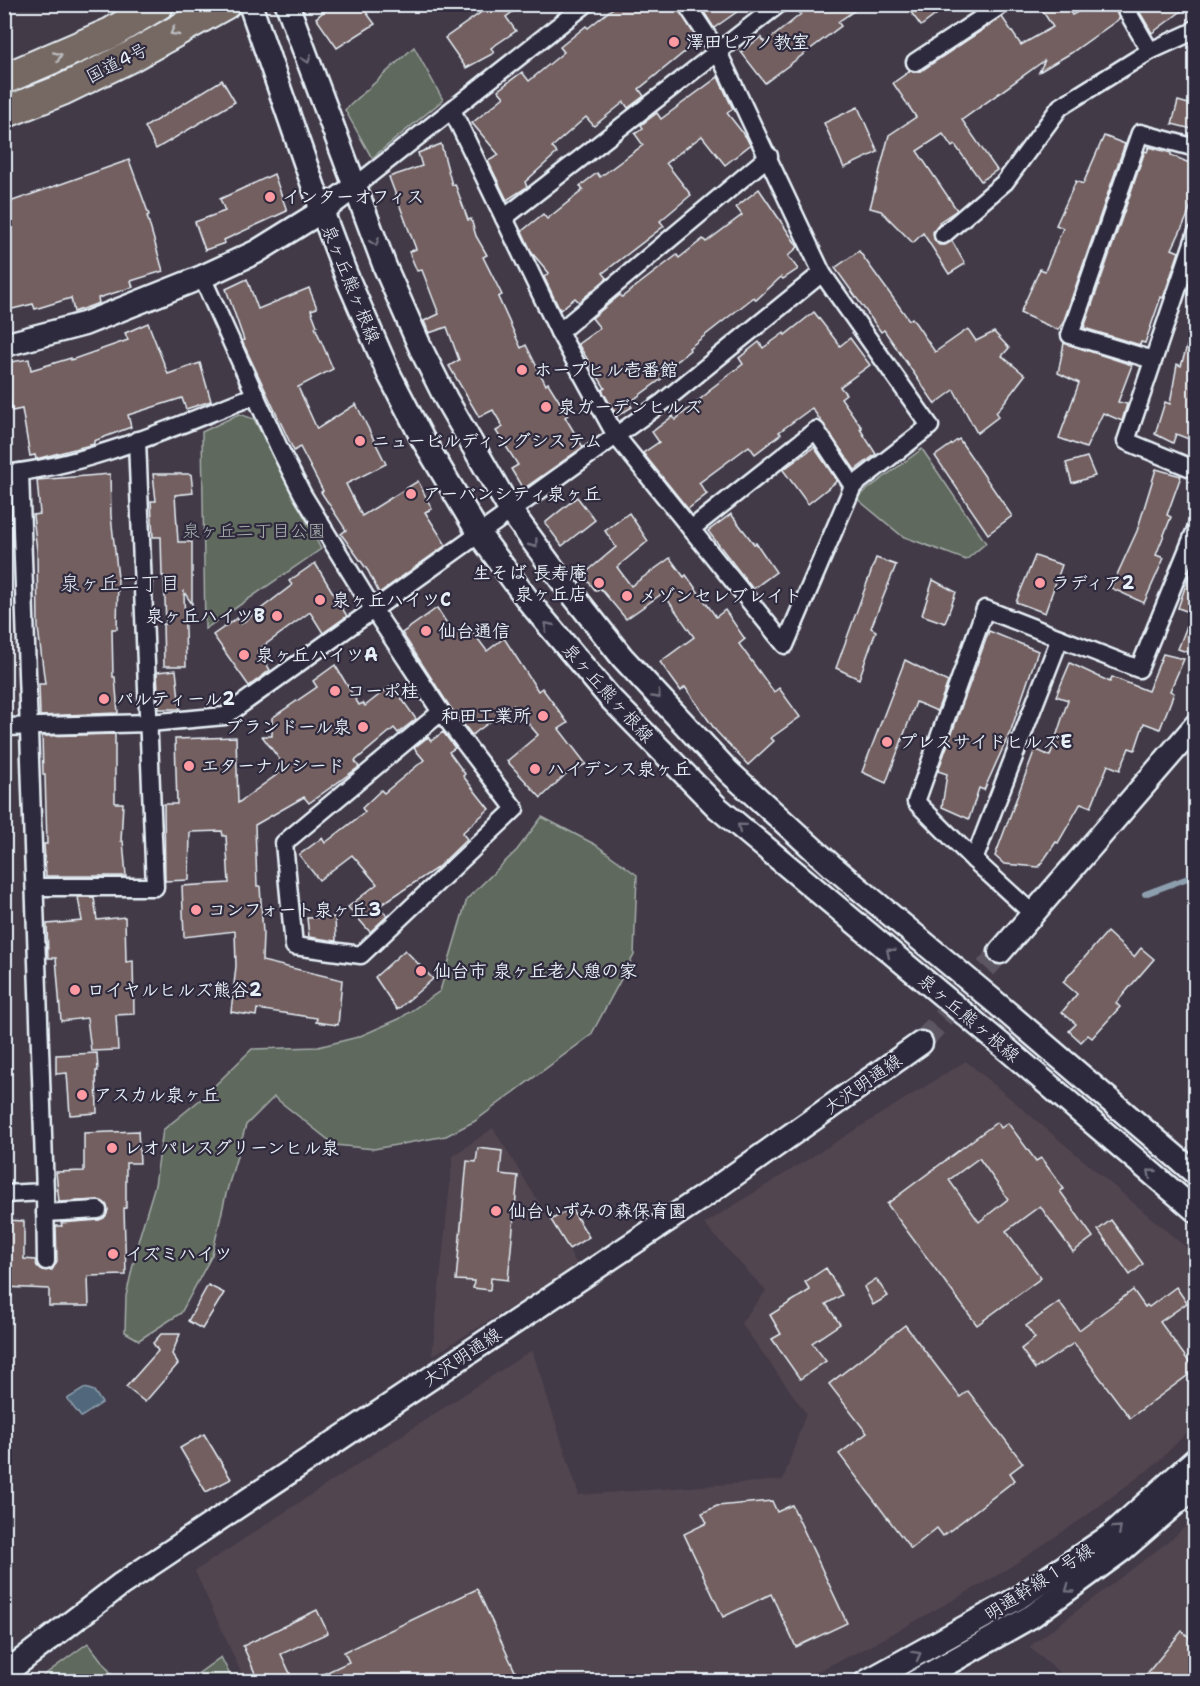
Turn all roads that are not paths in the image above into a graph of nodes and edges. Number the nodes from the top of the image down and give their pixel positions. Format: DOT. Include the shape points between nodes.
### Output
graph roads {
  1 [pos="159,4"];
  2 [pos="225,4"];
  3 [pos="250,4"];
  4 [pos="287,4"];
  5 [pos="586,4"];
  6 [pos="686,4"];
  7 [pos="779,4"];
  8 [pos="1003,4"];
  9 [pos="1123,4"];
  10 [pos="1196,28"];
  11 [pos="1150,51"];
  12 [pos="718,52"];
  13 [pos="915,62"];
  14 [pos="4,79"];
  15 [pos="452,110"];
  16 [pos="4,113"];
  17 [pos="1196,148"];
  18 [pos="769,156"];
  19 [pos="354,188"];
  20 [pos="322,211"];
  21 [pos="504,218"];
  22 [pos="1196,234"];
  23 [pos="943,235"];
  24 [pos="822,273"];
  25 [pos="202,277"];
  26 [pos="559,332"];
  27 [pos="4,345"];
  28 [pos="1153,360"];
  29 [pos="256,395"];
  30 [pos="616,436"];
  31 [pos="137,440"];
  32 [pos="1196,470"];
  33 [pos="12,473"];
  34 [pos="853,486"];
  35 [pos="510,510"];
  36 [pos="690,529"];
  37 [pos="1196,529"];
  38 [pos="478,534"];
  39 [pos="373,609"];
  40 [pos="1060,638"];
  41 [pos="441,712"];
  42 [pos="150,723"];
  43 [pos="1196,725"];
  44 [pos="30,726"];
  45 [pos="4,727"];
  46 [pos="974,860"];
  47 [pos="36,887"];
  48 [pos="1033,914"];
  49 [pos="1000,952"];
  50 [pos="921,1043"];
  51 [pos="1196,1174"];
  52 [pos="45,1192"];
  53 [pos="4,1194"];
  54 [pos="98,1210"];
  55 [pos="1196,1211"];
  56 [pos="45,1213"];
  57 [pos="46,1261"];
  58 [pos="1196,1459"];
  59 [pos="1196,1486"];
  60 [pos="4,1674"];
  61 [pos="866,1682"];
  62 [pos="915,1682"];
  14 -- 1 [label="highway, 国道4号, one-way" via="111,33"];
  2 -- 16 [label="highway, 国道4号, one-way" via="130,57"];
  3 -- 20 [label="main road, 泉ヶ丘熊ヶ根線"];
  4 -- 19 [label="main road, 泉ヶ丘熊ヶ根線, one-way"];
  5 -- 15 [label="street"];
  6 -- 12 [label="street"];
  7 -- 12 [label="street"];
  8 -- 13 [label="street"];
  9 -- 11 [label="street"];
  10 -- 11 [label="street"];
  11 -- 23 [label="street" via="1060,107 1005,182"];
  12 -- 18 [label="street"];
  12 -- 21 [label="street"];
  15 -- 19 [label="street"];
  15 -- 21 [label="street"];
  17 -- 28 [label="street" via="1140,133 1070,335"];
  18 -- 24 [label="street"];
  18 -- 26 [label="street"];
  19 -- 20 [label="main road"];
  19 -- 35 [label="main road, 泉ヶ丘熊ヶ根線, one-way" via="421,350"];
  20 -- 25 [label="main road" via="256,252"];
  20 -- 38 [label="main road, 泉ヶ丘熊ヶ根線" via="389,374"];
  21 -- 26 [label="street"];
  22 -- 28 [label="street"];
  24 -- 30 [label="street"];
  24 -- 34 [label="street" via="930,426"];
  25 -- 27 [label="main road" via="84,324"];
  25 -- 29 [label="street"];
  26 -- 30 [label="street"];
  28 -- 32 [label="street" via="1126,441"];
  29 -- 31 [label="street"];
  29 -- 39 [label="street" via="303,495"];
  30 -- 35 [label="street"];
  30 -- 36 [label="street"];
  31 -- 33 [label="street" via="93,456"];
  31 -- 42 [label="street"];
  33 -- 44 [label="street"];
  34 -- 36 [label="street" via="816,430"];
  34 -- 36 [label="street" via="785,645"];
  35 -- 38 [label="street"];
  35 -- 51 [label="main road, 泉ヶ丘熊ヶ根線, one-way" via="622,657 729,772 832,866"];
  37 -- 40 [label="street" via="1139,669"];
  38 -- 39 [label="street"];
  55 -- 38 [label="main road, 泉ヶ丘熊ヶ根線, one-way" via="718,808 569,652"];
  39 -- 41 [label="street"];
  39 -- 42 [label="street" via="225,716"];
  40 -- 46 [label="street"];
  40 -- 46 [label="street" via="984,609 916,802"];
  41 -- 41 [label="street" via="515,809 361,955 294,946 284,843"];
  42 -- 44 [label="street"];
  42 -- 47 [label="street" via="155,887"];
  43 -- 48 [label="main road"];
  44 -- 45 [label="street"];
  44 -- 47 [label="street"];
  46 -- 48 [label="street"];
  47 -- 52 [label="street"];
  48 -- 49 [label="main road"];
  50 -- 60 [label="main road, 大沢明通線" via="710,1192 120,1585"];
  52 -- 53 [label="street"];
  52 -- 56 [label="street"];
  54 -- 56 [label="street"];
  56 -- 57 [label="street"];
  61 -- 58 [label="main road, 明通幹線１号線, one-way" via="1020,1597 1111,1535"];
  59 -- 62 [label="main road, one-way" via="1122,1550 1032,1616"];
}
